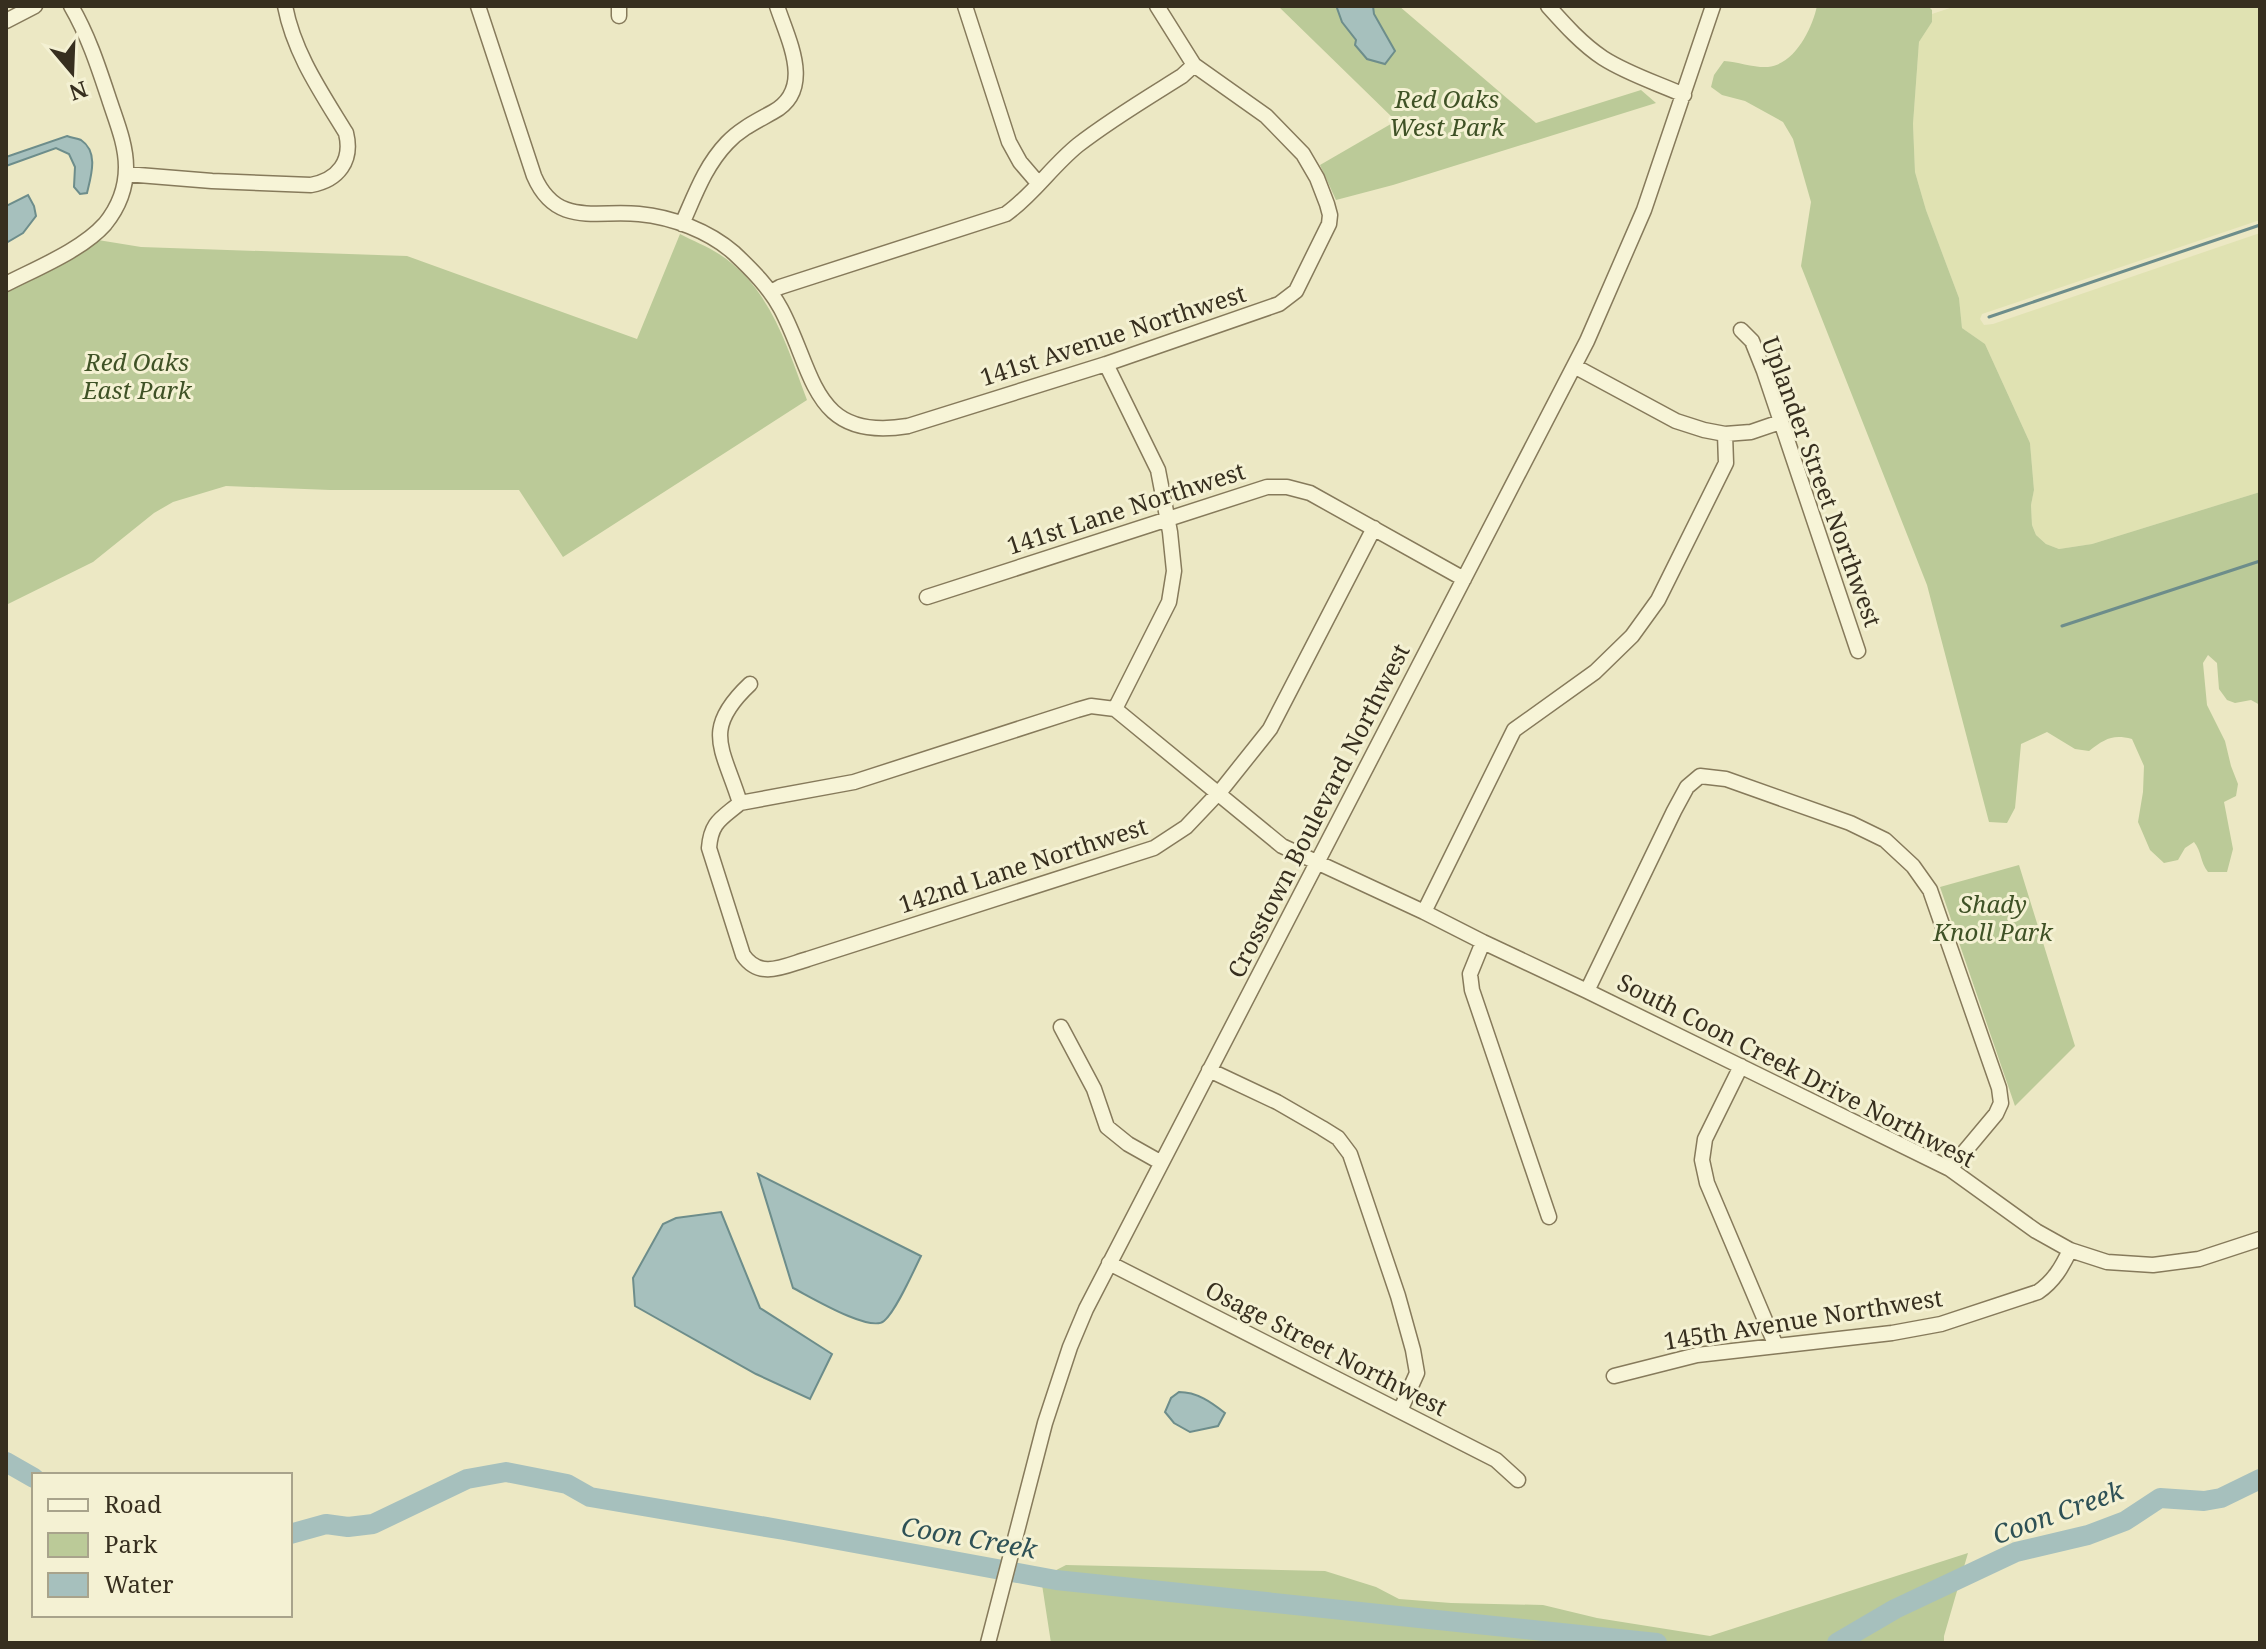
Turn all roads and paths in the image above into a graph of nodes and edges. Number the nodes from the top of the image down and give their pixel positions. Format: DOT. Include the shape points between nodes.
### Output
graph roads {
  1 [pos="35,6"];
  2 [pos="71,6"];
  3 [pos="285,6"];
  4 [pos="478,6"];
  5 [pos="777,6"];
  6 [pos="965,6"];
  7 [pos="1157,6"];
  8 [pos="1548,6"];
  9 [pos="1713,6"];
  10 [pos="6,21"];
  11 [pos="1194,65"];
  12 [pos="1684,95"];
  13 [pos="126,174"];
  14 [pos="1038,183"];
  15 [pos="682,224"];
  16 [pos="6,284"];
  17 [pos="771,292"];
  18 [pos="1741,330"];
  19 [pos="1106,364"];
  20 [pos="1574,366"];
  21 [pos="1780,422"];
  22 [pos="1725,434"];
  23 [pos="1168,519"];
  24 [pos="1374,528"];
  25 [pos="1464,579"];
  26 [pos="927,597"];
  27 [pos="1858,651"];
  28 [pos="750,684"];
  29 [pos="1115,709"];
  30 [pos="1217,794"];
  31 [pos="740,803"];
  32 [pos="1316,863"];
  33 [pos="1424,912"];
  34 [pos="1483,942"];
  35 [pos="1587,991"];
  36 [pos="1061,1027"];
  37 [pos="1741,1066"];
  38 [pos="1209,1070"];
  39 [pos="1160,1162"];
  40 [pos="1950,1169"];
  41 [pos="1549,1217"];
  42 [pos="2260,1239"];
  43 [pos="2070,1250"];
  44 [pos="1109,1263"];
  45 [pos="1776,1346"];
  46 [pos="1614,1376"];
  47 [pos="1400,1411"];
  48 [pos="1518,1480"];
  49 [pos="988,1643"];
  1 -- 10 [label="street"];
  2 -- 13 [label="street" via="88,35 121,135"];
  3 -- 13 [label="street" via="304,63 346,133 346,162 337,175 311,185"];
  4 -- 15 [label="street" via="534,176 550,202 585,215 642,215"];
  5 -- 15 [label="street" via="796,68 793,92 787,103 728,141 707,167"];
  6 -- 14 [label="street" via="1009,142"];
  7 -- 11 [label="street"];
  8 -- 12 [label="street" via="1603,58"];
  9 -- 12 [label="street, Crosstown Boulevard Northwest"];
  11 -- 14 [label="street" via="1080,143"];
  11 -- 19 [label="street, 141st Avenue Northwest" via="1266,116 1303,154 1327,204 1326,231 1296,291 1279,304"];
  12 -- 20 [label="street, Crosstown Boulevard Northwest" via="1633,238"];
  13 -- 16 [label="street" via="105,223 83,242"];
  14 -- 17 [label="street" via="1006,214"];
  15 -- 17 [label="street" via="729,249"];
  17 -- 19 [label="street, 141st Avenue Northwest" via="815,391 847,420 875,430 908,426"];
  18 -- 21 [label="street, Uplander Street Northwest" via="1752,341"];
  19 -- 23 [label="street" via="1158,470"];
  20 -- 22 [label="street" via="1676,421"];
  20 -- 25 [label="street, Crosstown Boulevard Northwest"];
  21 -- 22 [label="street"];
  21 -- 27 [label="street, Uplander Street Northwest"];
  22 -- 33 [label="street" via="1726,463 1658,600 1632,636 1595,672 1514,730"];
  23 -- 24 [label="street, 141st Lane Northwest" via="1267,487 1287,487 1310,493"];
  23 -- 26 [label="street, 141st Lane Northwest"];
  23 -- 29 [label="street" via="1174,571 1169,602"];
  24 -- 25 [label="street, 141st Lane Northwest"];
  24 -- 30 [label="street, 142nd Lane Northwest" via="1270,729"];
  25 -- 32 [label="street, Crosstown Boulevard Northwest"];
  28 -- 31 [label="street" via="732,701 719,737"];
  29 -- 30 [label="street, South Coon Creek Drive Northwest"];
  29 -- 31 [label="street" via="1091,706 854,782"];
  30 -- 31 [label="street, 142nd Lane Northwest" via="1186,827 1154,848 759,970 743,955 709,848 710,831"];
  30 -- 32 [label="street, South Coon Creek Drive Northwest" via="1274,841"];
  32 -- 33 [label="street, South Coon Creek Drive Northwest"];
  32 -- 38 [label="street, Crosstown Boulevard Northwest"];
  33 -- 34 [label="street, South Coon Creek Drive Northwest"];
  34 -- 35 [label="street, South Coon Creek Drive Northwest"];
  34 -- 41 [label="street" via="1470,974 1472,990"];
  35 -- 37 [label="street, South Coon Creek Drive Northwest"];
  35 -- 40 [label="street" via="1674,811 1700,776 1726,779 1885,840 1930,890 2001,1103"];
  36 -- 39 [label="street" via="1094,1089 1107,1127"];
  37 -- 40 [label="street, South Coon Creek Drive Northwest"];
  37 -- 45 [label="street" via="1705,1139 1702,1160"];
  38 -- 39 [label="street, Crosstown Boulevard Northwest"];
  38 -- 47 [label="street" via="1322,1128 1350,1154 1413,1350 1417,1373"];
  39 -- 44 [label="street, Crosstown Boulevard Northwest"];
  40 -- 43 [label="street, South Coon Creek Drive Northwest"];
  42 -- 43 [label="street, South Coon Creek Drive Northwest" via="2177,1264 2107,1262"];
  43 -- 45 [label="street, 145th Avenue Northwest" via="2049,1284 2006,1304 1904,1331"];
  44 -- 47 [label="street, Osage Street Northwest"];
  44 -- 49 [label="street, Crosstown Boulevard Northwest" via="1057,1384"];
  45 -- 46 [label="street, 145th Avenue Northwest" via="1697,1355"];
  47 -- 48 [label="street, Osage Street Northwest" via="1496,1460"];
}
